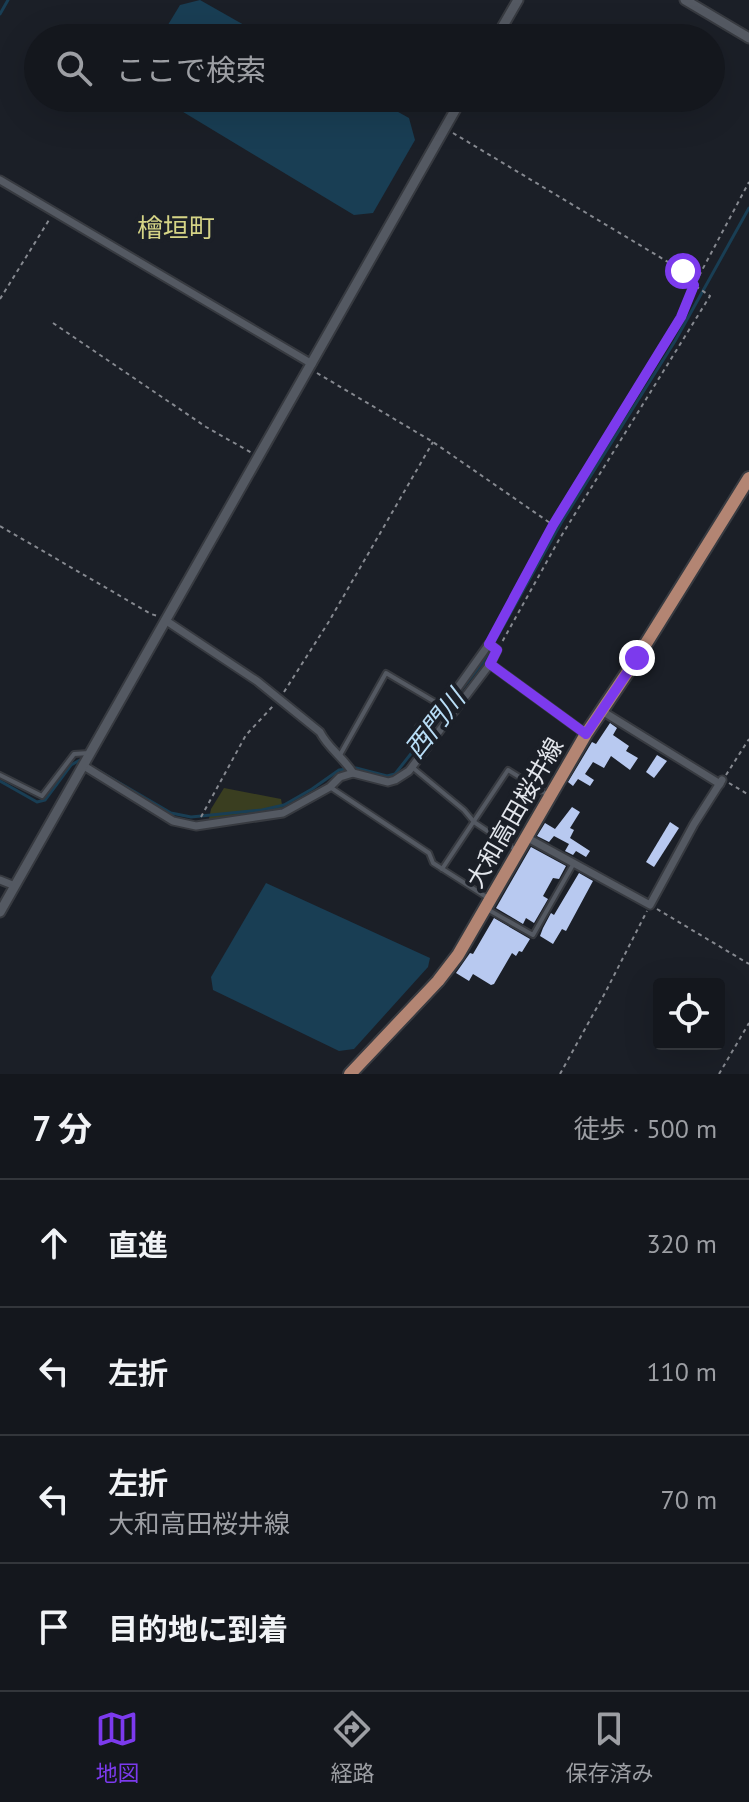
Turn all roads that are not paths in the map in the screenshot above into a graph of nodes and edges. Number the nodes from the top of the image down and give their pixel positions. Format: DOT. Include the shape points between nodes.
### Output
graph roads {
  1 [pos="518,0"];
  2 [pos="685,0"];
  3 [pos="504,24"];
  4 [pos="749,38"];
  5 [pos="454,112"];
  6 [pos="0,180"];
  7 [pos="311,366"];
  8 [pos="749,478"];
  9 [pos="166,619"];
  10 [pos="490,664"];
  11 [pos="444,707"];
  12 [pos="602,711"];
  13 [pos="452,712"];
  14 [pos="419,728"];
  15 [pos="586,734"];
  16 [pos="91,753"];
  17 [pos="340,755"];
  18 [pos="84,766"];
  19 [pos="412,767"];
  20 [pos="353,773"];
  21 [pos="0,775"];
  22 [pos="330,787"];
  23 [pos="550,796"];
  24 [pos="474,822"];
  25 [pos="526,837"];
  26 [pos="518,851"];
  27 [pos="574,863"];
  28 [pos="442,869"];
  29 [pos="0,880"];
  30 [pos="15,886"];
  31 [pos="488,903"];
  32 [pos="0,912"];
  33 [pos="350,1074"];
  1 -- 3 [label="street"];
  2 -- 4 [label="street"];
  5 -- 7 [label="street"];
  6 -- 7 [label="street"];
  7 -- 9 [label="street"];
  8 -- 12 [label="main road, 大和高田桜井線"];
  9 -- 16 [label="street"];
  9 -- 17 [label="street" via="257,681"];
  10 -- 11 [label="street" via="497,650 489,644"];
  10 -- 13 [label="street"];
  10 -- 15 [label="street"];
  11 -- 13 [label="lane"];
  11 -- 14 [label="street"];
  11 -- 17 [label="lane" via="386,673"];
  12 -- 15 [label="main road, 大和高田桜井線"];
  12 -- 27 [label="street" via="721,782 650,905"];
  13 -- 19 [label="street"];
  15 -- 23 [label="main road, 大和高田桜井線"];
  16 -- 18 [label="street"];
  16 -- 21 [label="lane" via="74,754 42,796"];
  17 -- 20 [label="street"];
  18 -- 22 [label="street" via="173,821 198,826 283,813"];
  18 -- 30 [label="street"];
  19 -- 20 [label="street" via="388,782"];
  19 -- 24 [label="lane"];
  20 -- 22 [label="street"];
  22 -- 28 [label="lane" via="429,853"];
  23 -- 24 [label="lane" via="508,770"];
  23 -- 25 [label="main road, 大和高田桜井線"];
  24 -- 26 [label="lane"];
  24 -- 28 [label="lane"];
  25 -- 26 [label="main road, 大和高田桜井線"];
  25 -- 27 [label="street"];
  26 -- 31 [label="main road, 大和高田桜井線"];
  27 -- 31 [label="lane" via="533,935"];
  28 -- 31 [label="lane"];
  29 -- 30 [label="street"];
  30 -- 32 [label="street"];
  31 -- 33 [label="main road, 大和高田桜井線" via="438,981"];
}
